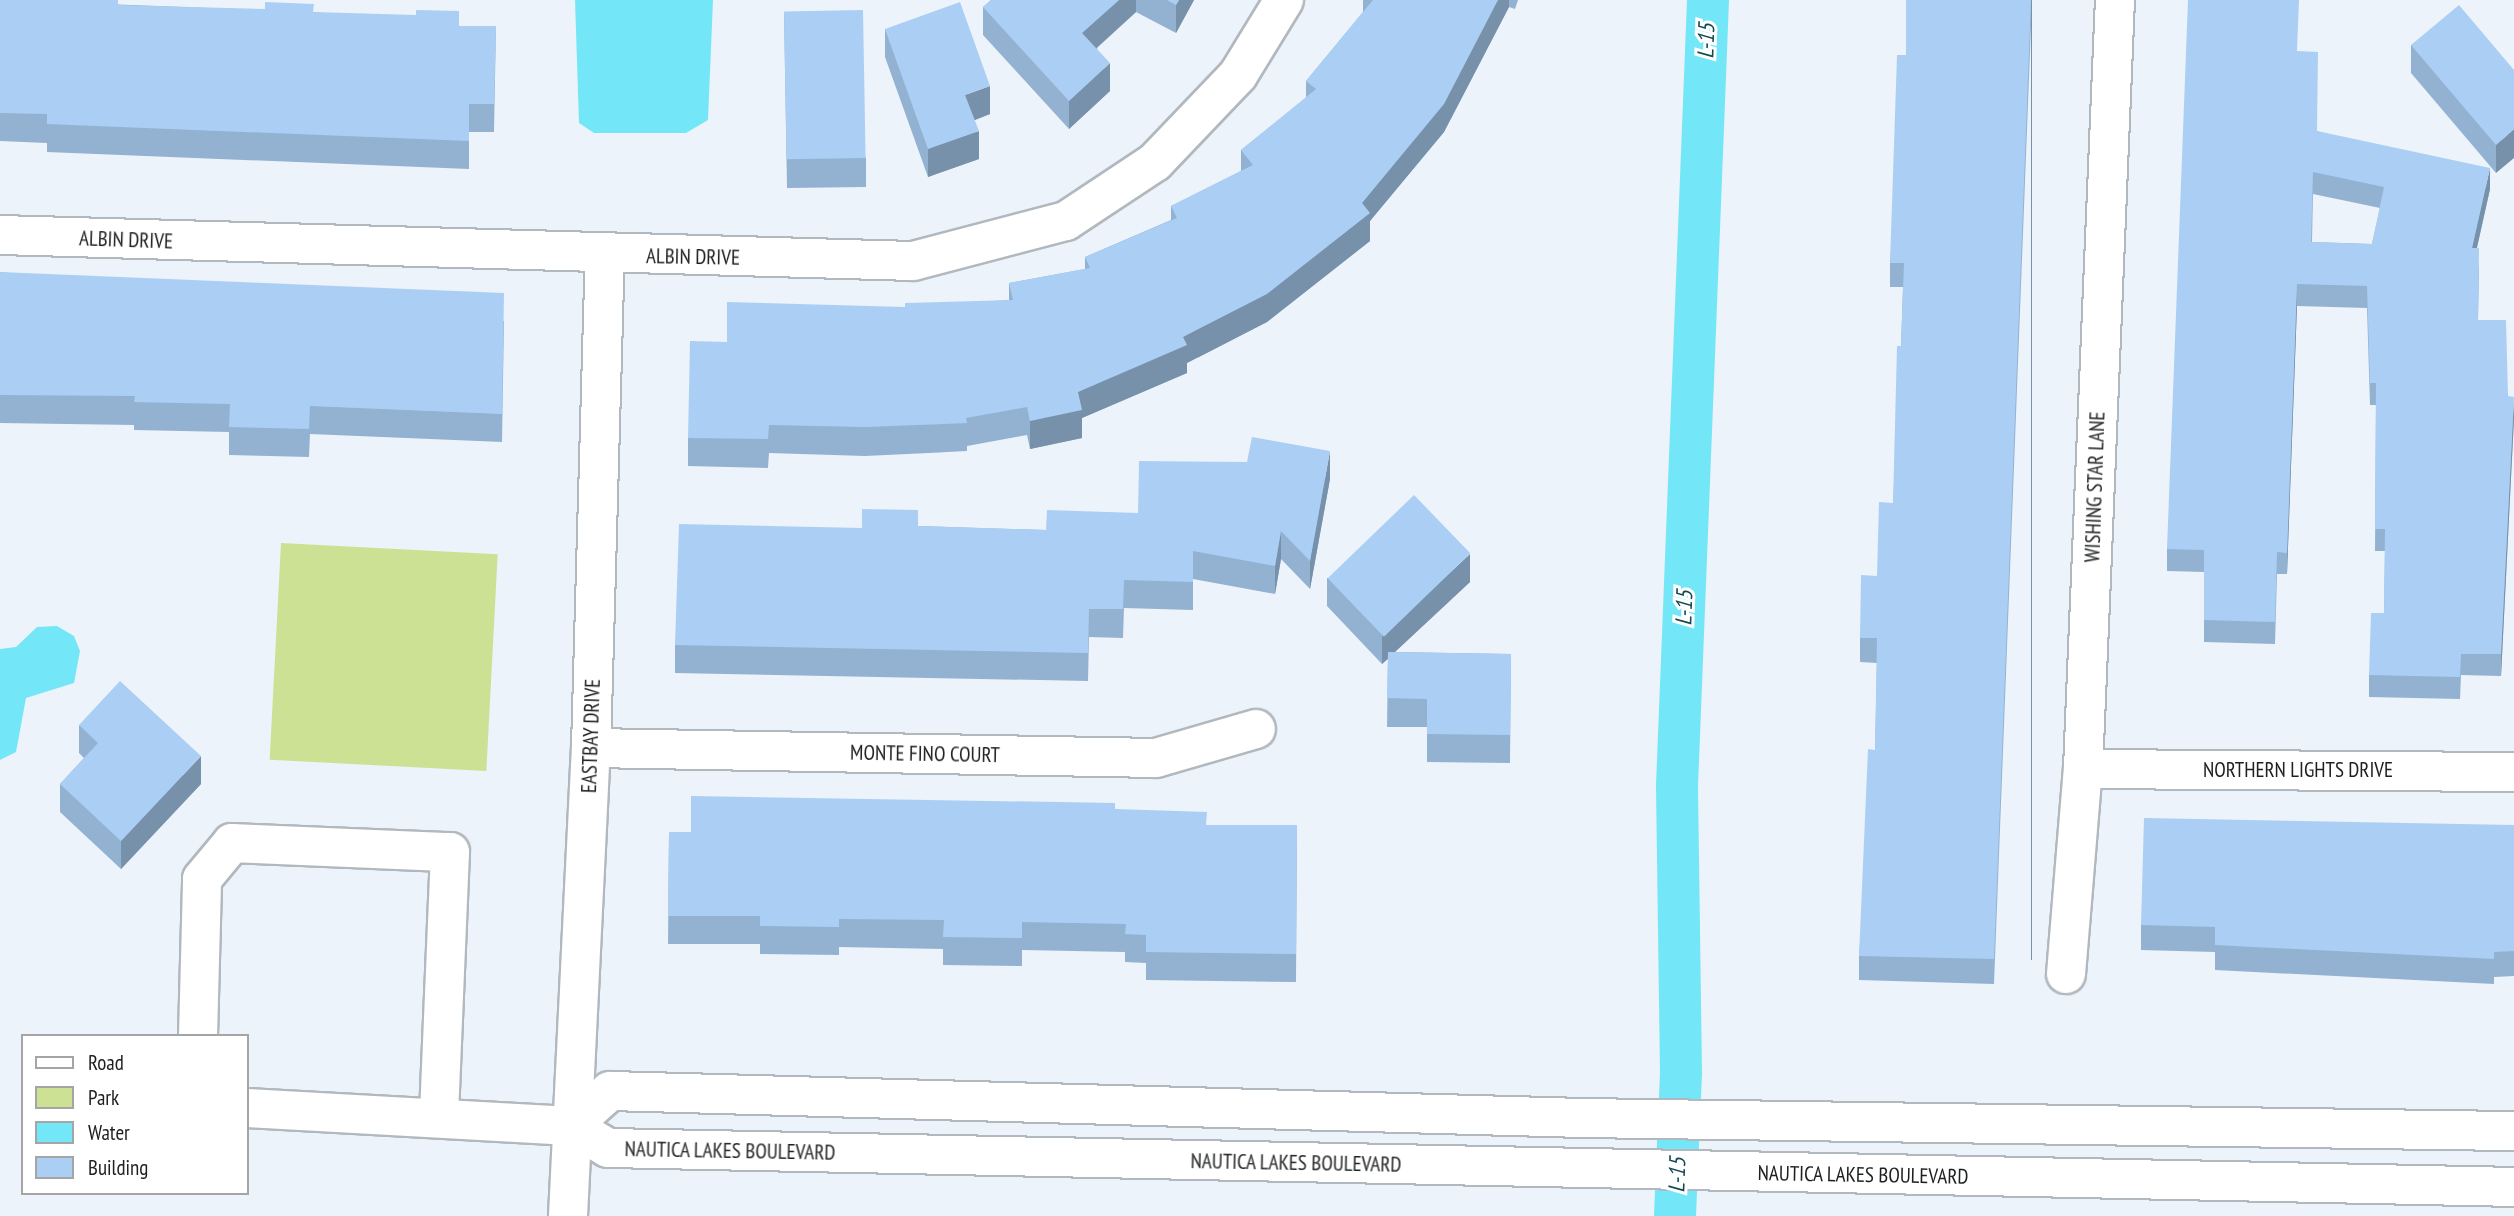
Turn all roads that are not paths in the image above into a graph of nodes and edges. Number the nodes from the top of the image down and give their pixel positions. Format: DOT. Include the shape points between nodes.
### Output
graph roads {
  1 [pos="1284,0"];
  2 [pos="2115,0"];
  3 [pos="0,235"];
  4 [pos="606,255"];
  5 [pos="1256,729"];
  6 [pos="591,748"];
  7 [pos="2083,769"];
  8 [pos="2514,772"];
  9 [pos="2066,974"];
  10 [pos="198,1034"];
  11 [pos="248,1108"];
  12 [pos="439,1118"];
  13 [pos="571,1126"];
  14 [pos="2514,1132"];
  15 [pos="2514,1187"];
  16 [pos="568,1216"];
  1 -- 4 [label="street, ALBIN DRIVE" via="1238,75 1155,162 1066,221 913,261"];
  2 -- 7 [label="street, WISHING STAR LANE"];
  3 -- 4 [label="street, ALBIN DRIVE"];
  4 -- 6 [label="street, EASTBAY DRIVE"];
  5 -- 6 [label="street, MONTE FINO COURT" via="1156,758"];
  6 -- 13 [label="street, EASTBAY DRIVE"];
  7 -- 8 [label="street, NORTHERN LIGHTS DRIVE"];
  7 -- 9 [label="street, WISHING STAR LANE"];
  10 -- 12 [label="street" via="202,879 232,843 450,852"];
  11 -- 12 [label="street"];
  12 -- 13 [label="street"];
  13 -- 14 [label="street" via="610,1091 1580,1118"];
  13 -- 15 [label="street, NAUTICA LAKES BOULEVARD" via="608,1148"];
  13 -- 16 [label="street, EASTBAY DRIVE"];
}
